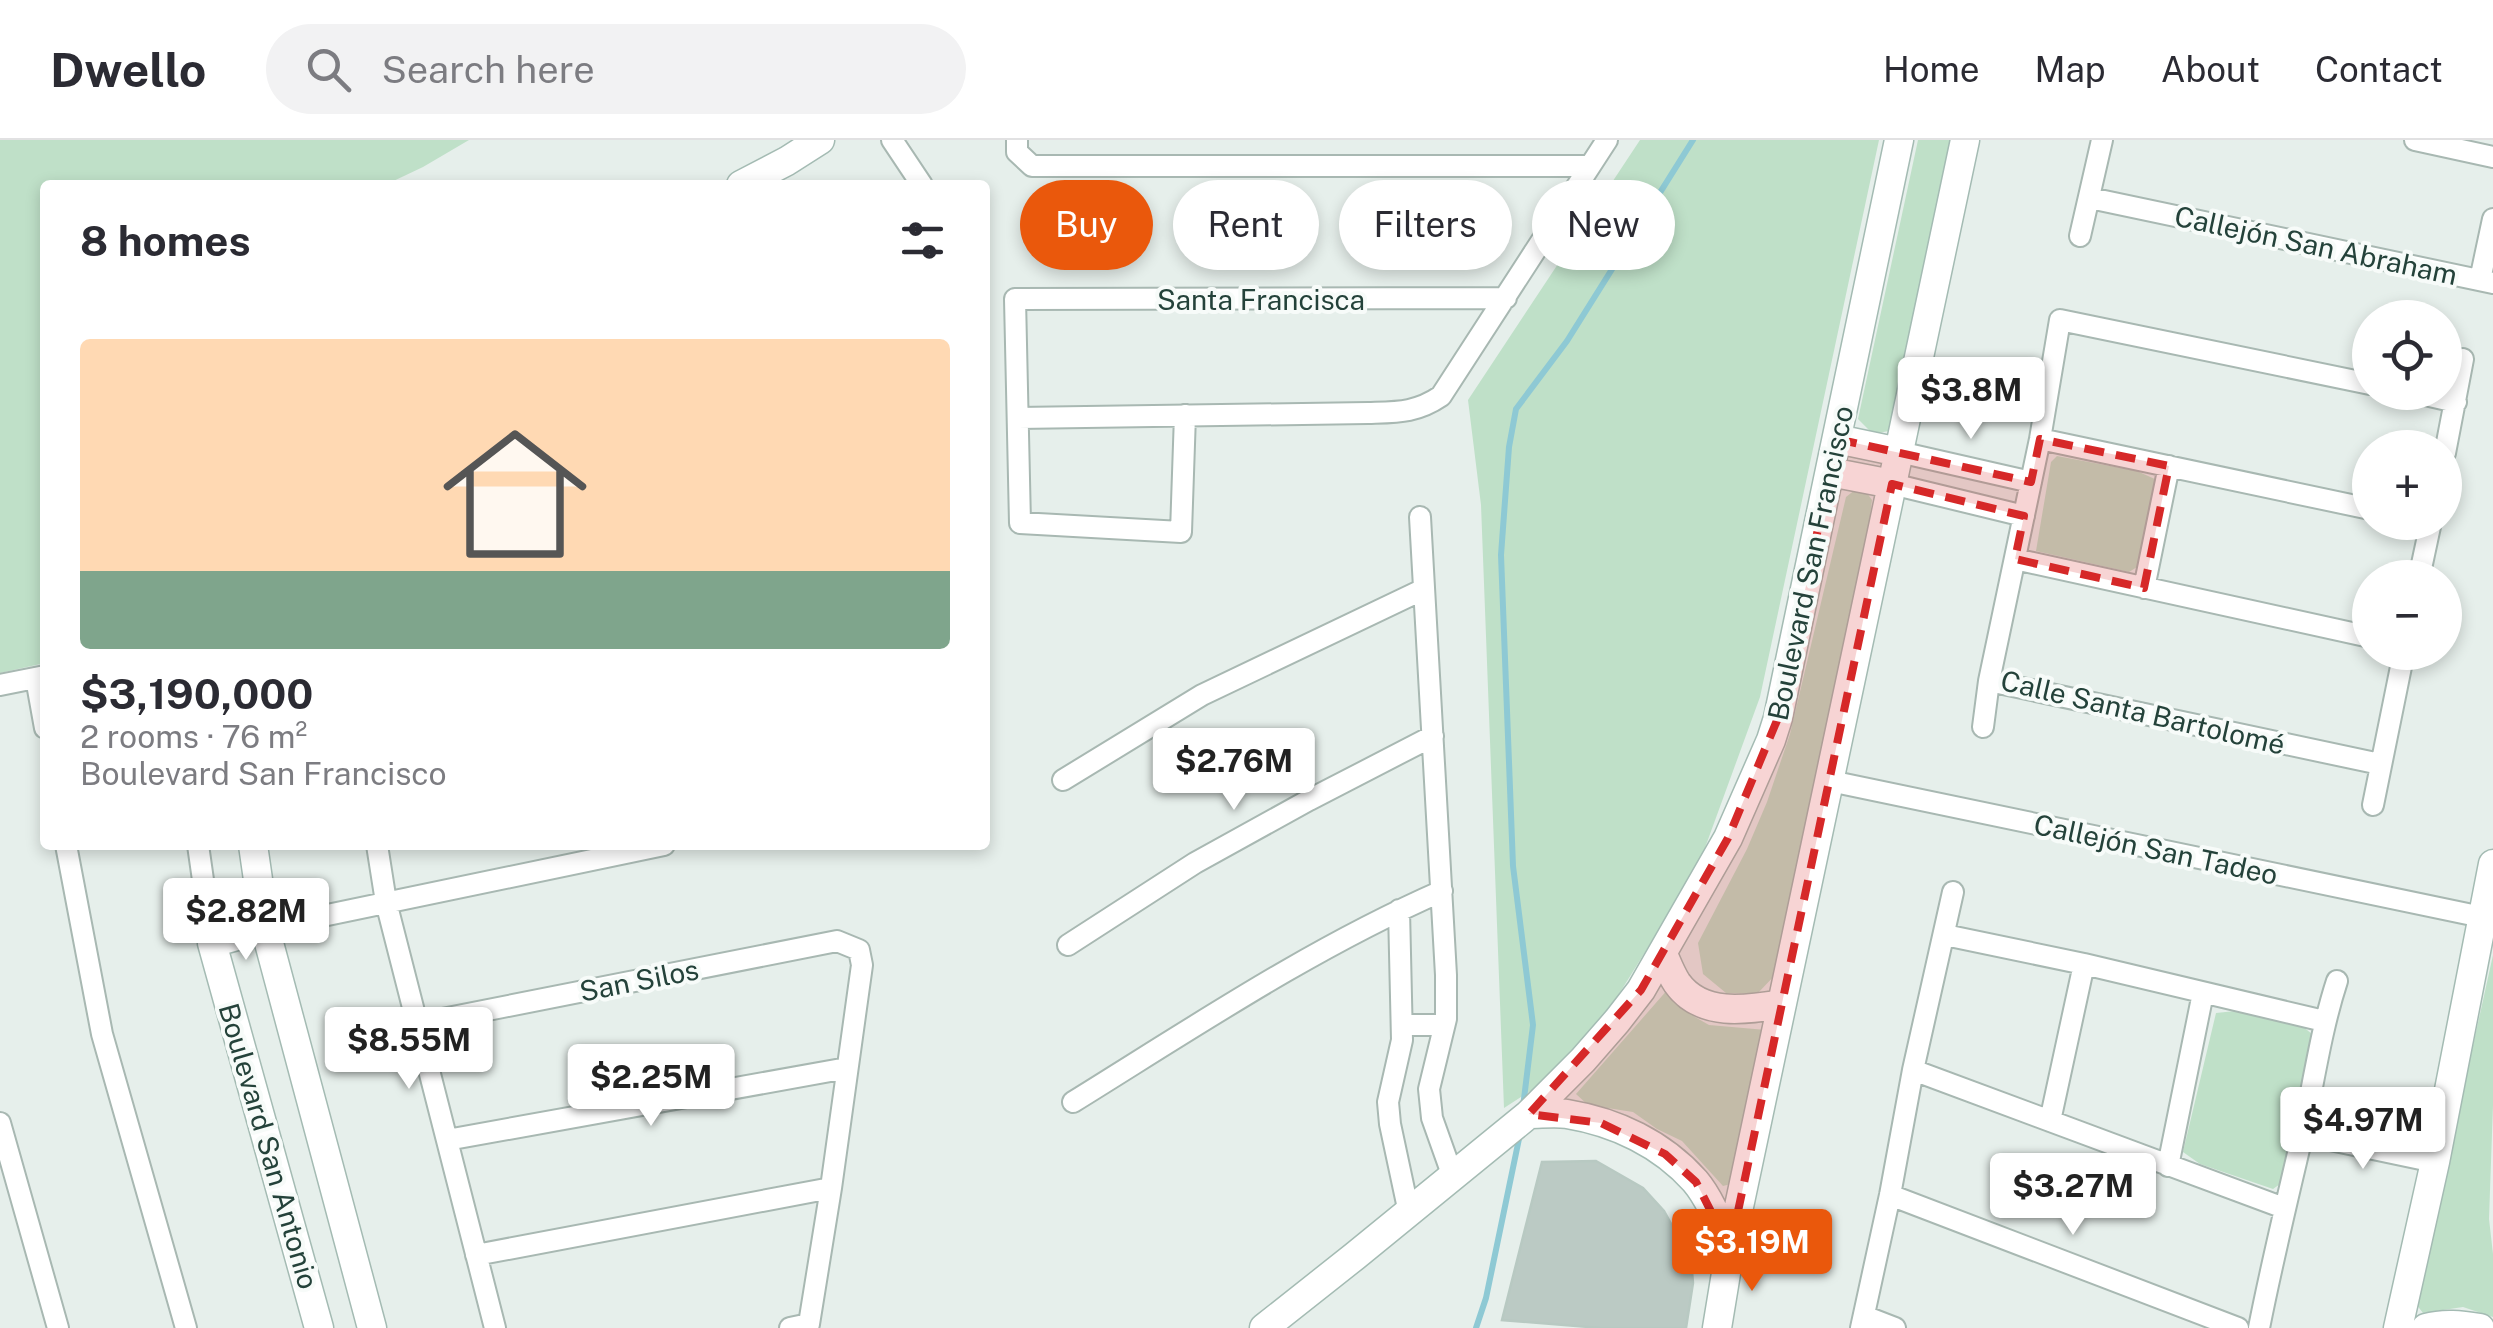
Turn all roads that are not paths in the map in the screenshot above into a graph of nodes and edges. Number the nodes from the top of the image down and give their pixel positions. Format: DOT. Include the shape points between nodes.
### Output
graph roads {
  1 [pos="820,140"];
  2 [pos="892,140"];
  3 [pos="1017,140"];
  4 [pos="1607,140"];
  5 [pos="1899,140"];
  6 [pos="1965,140"];
  7 [pos="2102,140"];
  8 [pos="2415,140"];
  9 [pos="2493,157"];
  10 [pos="1590,166"];
  11 [pos="751,180"];
  12 [pos="919,180"];
  13 [pos="2090,198"];
  14 [pos="2493,219"];
  15 [pos="2080,236"];
  16 [pos="2486,282"];
  17 [pos="1506,298"];
  18 [pos="2463,359"];
  19 [pos="2462,365"];
  20 [pos="2352,380"];
  21 [pos="1185,415"];
  22 [pos="1018,418"];
  23 [pos="2040,439"];
  24 [pos="1837,440"];
  25 [pos="1899,452"];
  26 [pos="2170,466"];
  27 [pos="1830,472"];
  28 [pos="2031,482"];
  29 [pos="1892,484"];
  30 [pos="2352,505"];
  31 [pos="2024,516"];
  32 [pos="1420,518"];
  33 [pos="2015,560"];
  34 [pos="2144,588"];
  35 [pos="1424,589"];
  36 [pos="2352,633"];
  37 [pos="2400,670"];
  38 [pos="40,677"];
  39 [pos="1990,681"];
  40 [pos="0,685"];
  41 [pos="1984,727"];
  42 [pos="1432,736"];
  43 [pos="2380,764"];
  44 [pos="1063,780"];
  45 [pos="1830,782"];
  46 [pos="2372,806"];
  47 [pos="67,850"];
  48 [pos="199,850"];
  49 [pos="254,850"];
  50 [pos="378,850"];
  51 [pos="640,850"];
  52 [pos="2493,867"];
  53 [pos="1442,891"];
  54 [pos="1953,892"];
  55 [pos="386,902"];
  56 [pos="1399,910"];
  57 [pos="2487,918"];
  58 [pos="265,928"];
  59 [pos="1945,935"];
  60 [pos="212,943"];
  61 [pos="1068,944"];
  62 [pos="1662,954"];
  63 [pos="2084,964"];
  64 [pos="2337,981"];
  65 [pos="2202,994"];
  66 [pos="1782,1004"];
  67 [pos="2324,1021"];
  68 [pos="417,1024"];
  69 [pos="1402,1026"];
  70 [pos="1444,1026"];
  71 [pos="847,1068"];
  72 [pos="1913,1070"];
  73 [pos="2309,1100"];
  74 [pos="1073,1102"];
  75 [pos="1529,1114"];
  76 [pos="2050,1121"];
  77 [pos="0,1123"];
  78 [pos="2440,1128"];
  79 [pos="2302,1134"];
  80 [pos="447,1140"];
  81 [pos="2434,1162"];
  82 [pos="2168,1166"];
  83 [pos="1453,1177"];
  84 [pos="830,1188"];
  85 [pos="1890,1195"];
  86 [pos="2284,1208"];
  87 [pos="1409,1213"];
  88 [pos="1730,1250"];
  89 [pos="476,1255"];
  90 [pos="1862,1322"];
  91 [pos="58,1328"];
  92 [pos="186,1328"];
  93 [pos="319,1328"];
  94 [pos="372,1328"];
  95 [pos="495,1328"];
  96 [pos="790,1328"];
  97 [pos="1264,1328"];
  98 [pos="1716,1328"];
  99 [pos="1895,1328"];
  100 [pos="2238,1328"];
  101 [pos="2259,1328"];
  102 [pos="2398,1328"];
  103 [pos="2426,1328"];
  104 [pos="2480,1328"];
  1 -- 11 [label="street"];
  2 -- 12 [label="street"];
  3 -- 10 [label="street" via="1017,152 1032,166"];
  4 -- 10 [label="street"];
  5 -- 24 [label="street, Boulevard San Francisco"];
  6 -- 25 [label="street"];
  7 -- 13 [label="street"];
  8 -- 9 [label="street"];
  10 -- 17 [label="street"];
  13 -- 15 [label="street"];
  13 -- 16 [label="street, Callejón San Abraham"];
  14 -- 16 [label="street, Callejón San Abraham"];
  17 -- 21 [label="street" via="1441,396 1426,406"];
  17 -- 22 [label="street, Santa Francisca" via="1016,299"];
  18 -- 19 [label="street"];
  20 -- 23 [label="street, Calle Santa Bartolomé" via="2060,320"];
  21 -- 22 [label="street"];
  21 -- 22 [label="street" via="1182,532 1020,523"];
  23 -- 26 [label="street"];
  23 -- 28 [label="street, Calle Santa Bartolomé"];
  24 -- 25 [label="street"];
  24 -- 27 [label="street, Boulevard San Francisco"];
  25 -- 28 [label="street"];
  25 -- 29 [label="street"];
  26 -- 30 [label="street"];
  26 -- 34 [label="street"];
  27 -- 29 [label="street"];
  27 -- 62 [label="street, Boulevard San Francisco" via="1774,729 1728,838"];
  28 -- 31 [label="street, Calle Santa Bartolomé"];
  29 -- 31 [label="street"];
  29 -- 45 [label="street"];
  31 -- 33 [label="street, Calle Santa Bartolomé"];
  32 -- 35 [label="street"];
  33 -- 34 [label="street"];
  33 -- 39 [label="street, Calle Santa Bartolomé"];
  34 -- 36 [label="street"];
  35 -- 42 [label="street"];
  35 -- 44 [label="street" via="1202,695"];
  37 -- 43 [label="street"];
  38 -- 40 [label="street"];
  39 -- 41 [label="street"];
  39 -- 43 [label="street, Calle Santa Bartolomé"];
  42 -- 53 [label="street"];
  42 -- 61 [label="street" via="1196,863"];
  43 -- 46 [label="street"];
  45 -- 57 [label="street, Callejón San Tadeo"];
  45 -- 66 [label="street"];
  47 -- 92 [label="street" via="102,1034"];
  48 -- 60 [label="street, Boulevard San Antonio"];
  49 -- 58 [label="street, Boulevard San Antonio"];
  50 -- 55 [label="street"];
  51 -- 55 [label="street"];
  52 -- 57 [label="street"];
  53 -- 56 [label="street"];
  53 -- 70 [label="street"];
  54 -- 59 [label="street"];
  55 -- 58 [label="street"];
  55 -- 68 [label="street"];
  56 -- 69 [label="street"];
  56 -- 74 [label="street" via="1301,960"];
  57 -- 78 [label="street"];
  58 -- 60 [label="street"];
  58 -- 94 [label="street, Boulevard San Antonio"];
  59 -- 63 [label="street"];
  59 -- 72 [label="street"];
  60 -- 93 [label="street, Boulevard San Antonio"];
  62 -- 66 [label="street" via="1694,999 1735,1010"];
  62 -- 75 [label="street, Boulevard San Francisco" via="1617,1021"];
  63 -- 65 [label="street"];
  63 -- 76 [label="street"];
  64 -- 67 [label="street"];
  65 -- 67 [label="street"];
  65 -- 82 [label="street"];
  66 -- 88 [label="street"];
  67 -- 73 [label="street"];
  68 -- 71 [label="street, San Silos" via="838,941 859,950 862,965"];
  68 -- 80 [label="street"];
  69 -- 70 [label="street"];
  69 -- 87 [label="street" via="1388,1102"];
  70 -- 83 [label="street" via="1428,1089"];
  71 -- 80 [label="street"];
  71 -- 84 [label="street"];
  72 -- 76 [label="street"];
  72 -- 85 [label="street"];
  73 -- 78 [label="street"];
  73 -- 79 [label="street"];
  75 -- 83 [label="street, Boulevard San Francisco"];
  75 -- 88 [label="street" via="1564,1113 1602,1123 1665,1154 1696,1182"];
  76 -- 82 [label="street"];
  77 -- 91 [label="street"];
  78 -- 81 [label="street"];
  79 -- 81 [label="street"];
  79 -- 86 [label="street"];
  80 -- 89 [label="street"];
  81 -- 102 [label="street"];
  82 -- 86 [label="street"];
  83 -- 87 [label="street, Boulevard San Francisco"];
  84 -- 89 [label="street"];
  84 -- 96 [label="street" via="809,1324"];
  85 -- 90 [label="street"];
  85 -- 100 [label="street"];
  86 -- 101 [label="street"];
  87 -- 97 [label="street, Boulevard San Francisco"];
  88 -- 98 [label="street"];
  89 -- 95 [label="street"];
  90 -- 99 [label="street"];
  103 -- 104 [label="street"];
}
